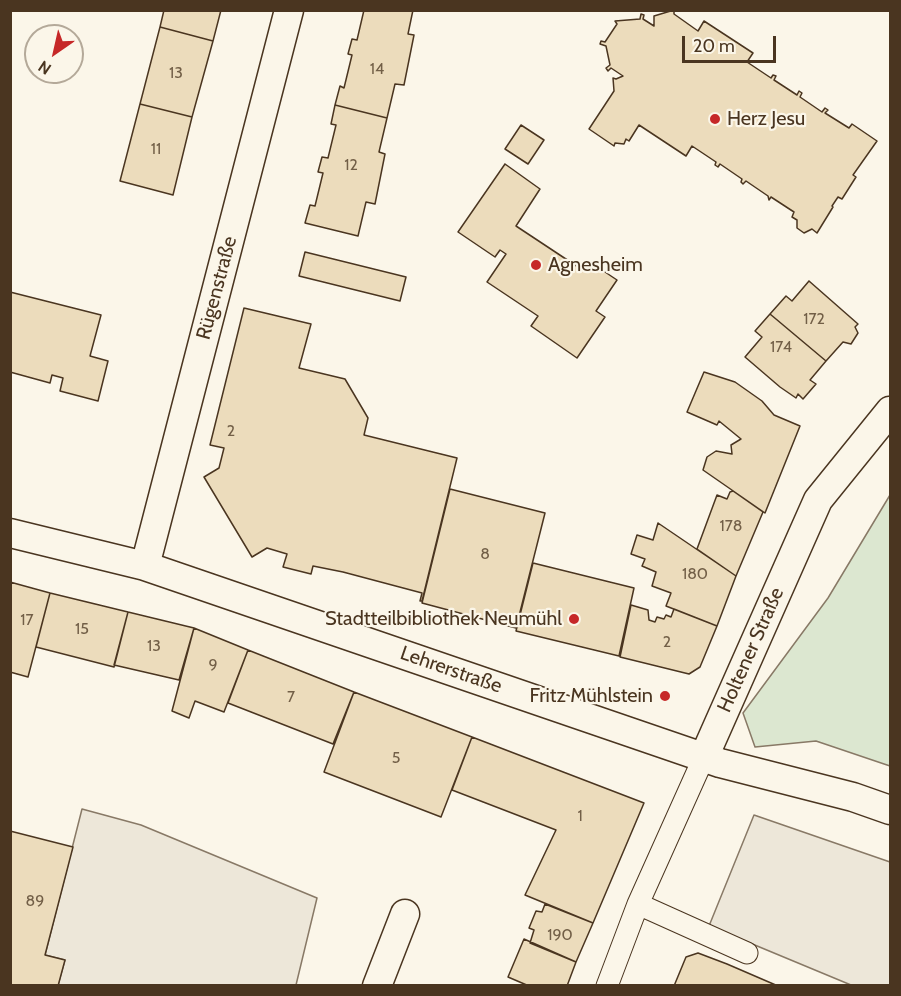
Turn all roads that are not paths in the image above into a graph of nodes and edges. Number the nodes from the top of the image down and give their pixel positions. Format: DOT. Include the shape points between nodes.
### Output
graph roads {
  1 [pos="289,10"];
  2 [pos="891,411"];
  3 [pos="10,532"];
  4 [pos="145,566"];
  5 [pos="704,757"];
  6 [pos="891,810"];
  7 [pos="638,904"];
  8 [pos="405,914"];
  9 [pos="747,953"];
  10 [pos="377,986"];
  11 [pos="608,986"];
  1 -- 4 [label="street, Rügenstraße"];
  2 -- 5 [label="street, Holtener Straße" via="818,500"];
  3 -- 4 [label="street, Lehrerstraße"];
  4 -- 5 [label="street, Lehrerstraße"];
  5 -- 6 [label="street, Lehrerstraße"];
  5 -- 7 [label="street, Holtener Straße"];
  7 -- 9 [label="street"];
  7 -- 11 [label="street, Holtener Straße"];
  8 -- 10 [label="street"];
}
